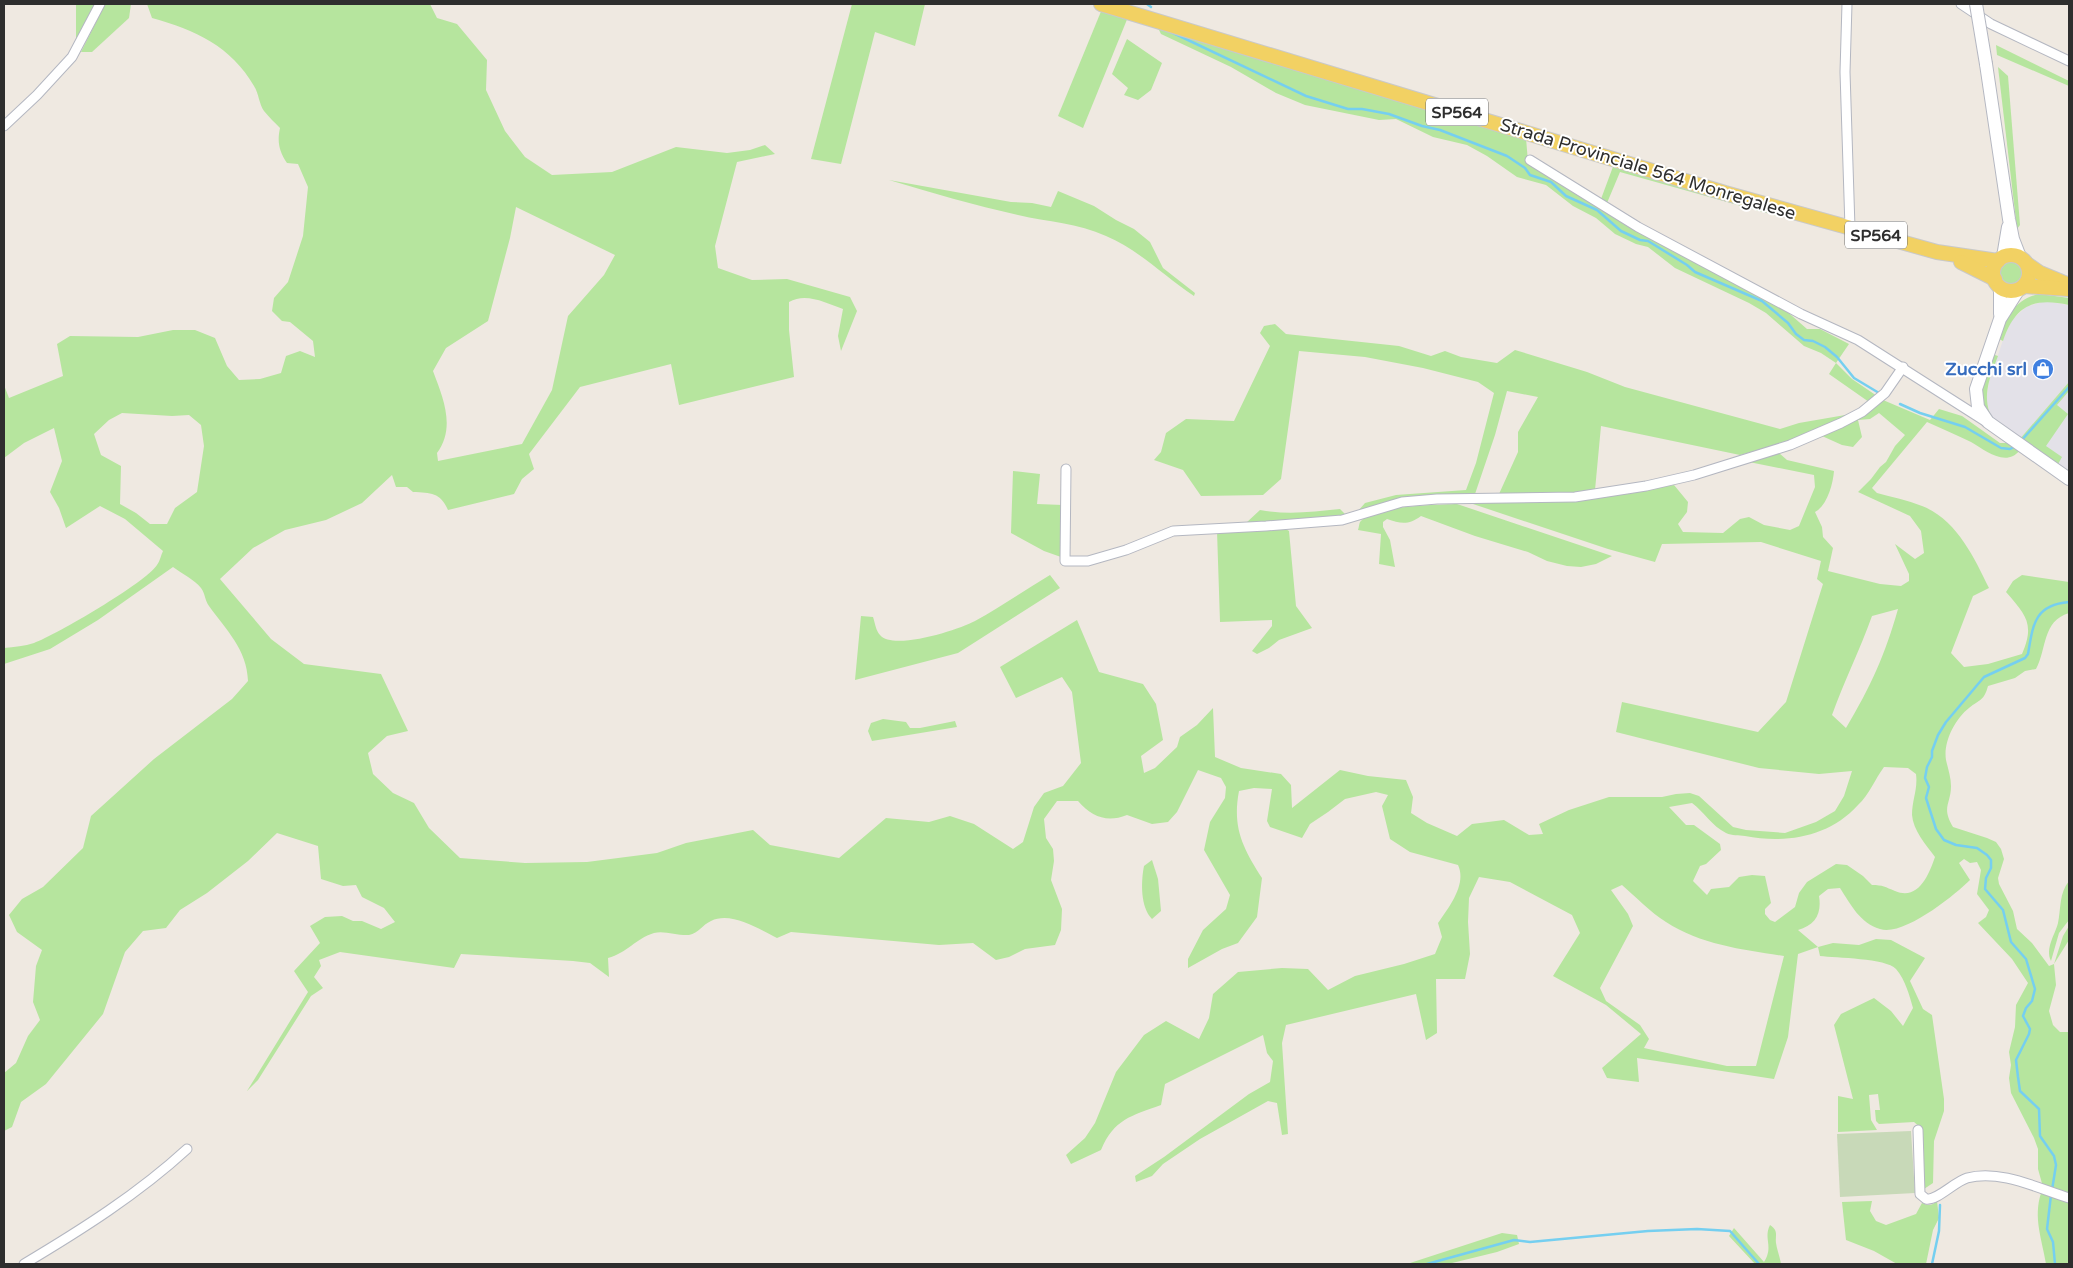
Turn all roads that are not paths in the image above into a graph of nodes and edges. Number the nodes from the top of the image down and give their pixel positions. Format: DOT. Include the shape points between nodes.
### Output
graph roads {
  1 [pos="100,4"];
  2 [pos="1101,4"];
  3 [pos="1847,4"];
  4 [pos="1961,4"];
  5 [pos="1976,4"];
  6 [pos="2069,61"];
  7 [pos="4,126"];
  8 [pos="1530,160"];
  9 [pos="2009,219"];
  10 [pos="1850,228"];
  11 [pos="1937,252"];
  12 [pos="2000,259"];
  13 [pos="2024,260"];
  14 [pos="1997,283"];
  15 [pos="2069,285"];
  16 [pos="2021,287"];
  17 [pos="2069,290"];
  18 [pos="2000,319"];
  19 [pos="1903,367"];
  20 [pos="1988,422"];
  21 [pos="1066,469"];
  22 [pos="2069,479"];
  23 [pos="1918,1130"];
  24 [pos="187,1149"];
  25 [pos="2066,1197"];
  26 [pos="24,1264"];
  1 -- 7 [label="street" via="72,57"];
  2 -- 10 [label="main road, Strada Provinciale 564 Monregalese / SP564"];
  3 -- 10 [label="street" via="1845,72"];
  4 -- 6 [label="street" via="1991,24"];
  5 -- 9 [label="street, bridge"];
  8 -- 19 [label="street" via="1638,227 1801,314 1858,340"];
  9 -- 12 [label="street"];
  9 -- 13 [label="street" via="2013,239"];
  10 -- 11 [label="main road, Strada Provinciale 564 Monregalese / SP564"];
  11 -- 12 [label="main road, Strada Provinciale 564 Monregalese / SP564"];
  11 -- 14 [label="main road, Strada Provinciale 564 Monregalese / SP564" via="1974,267"];
  12 -- 13 [label="main road, Strada Provinciale 564 Monregalese / SP564" via="2015,255"];
  12 -- 14 [label="main road" via="1994,270"];
  13 -- 15 [label="main road" via="2040,273"];
  13 -- 16 [label="main road" via="2029,276"];
  14 -- 16 [label="main road, Strada Provinciale 564 Monregalese / SP564" via="2009,290"];
  14 -- 18 [label="street" via="2002,306"];
  16 -- 17 [label="main road, Strada Provinciale 564 Monregalese / SP564"];
  16 -- 18 [label="street"];
  18 -- 20 [label="street" via="1976,389 1978,407"];
  19 -- 20 [label="street"];
  19 -- 21 [label="street" via="1879,399 1842,424 1790,445 1694,475 1575,497 1437,499 1402,502 1342,520 1173,531 1088,561 1065,560"];
  20 -- 22 [label="street"];
  23 -- 25 [label="street" via="1920,1194 1926,1199 1932,1199 1960,1180 1986,1175"];
  24 -- 26 [label="street" via="126,1198"];
}
